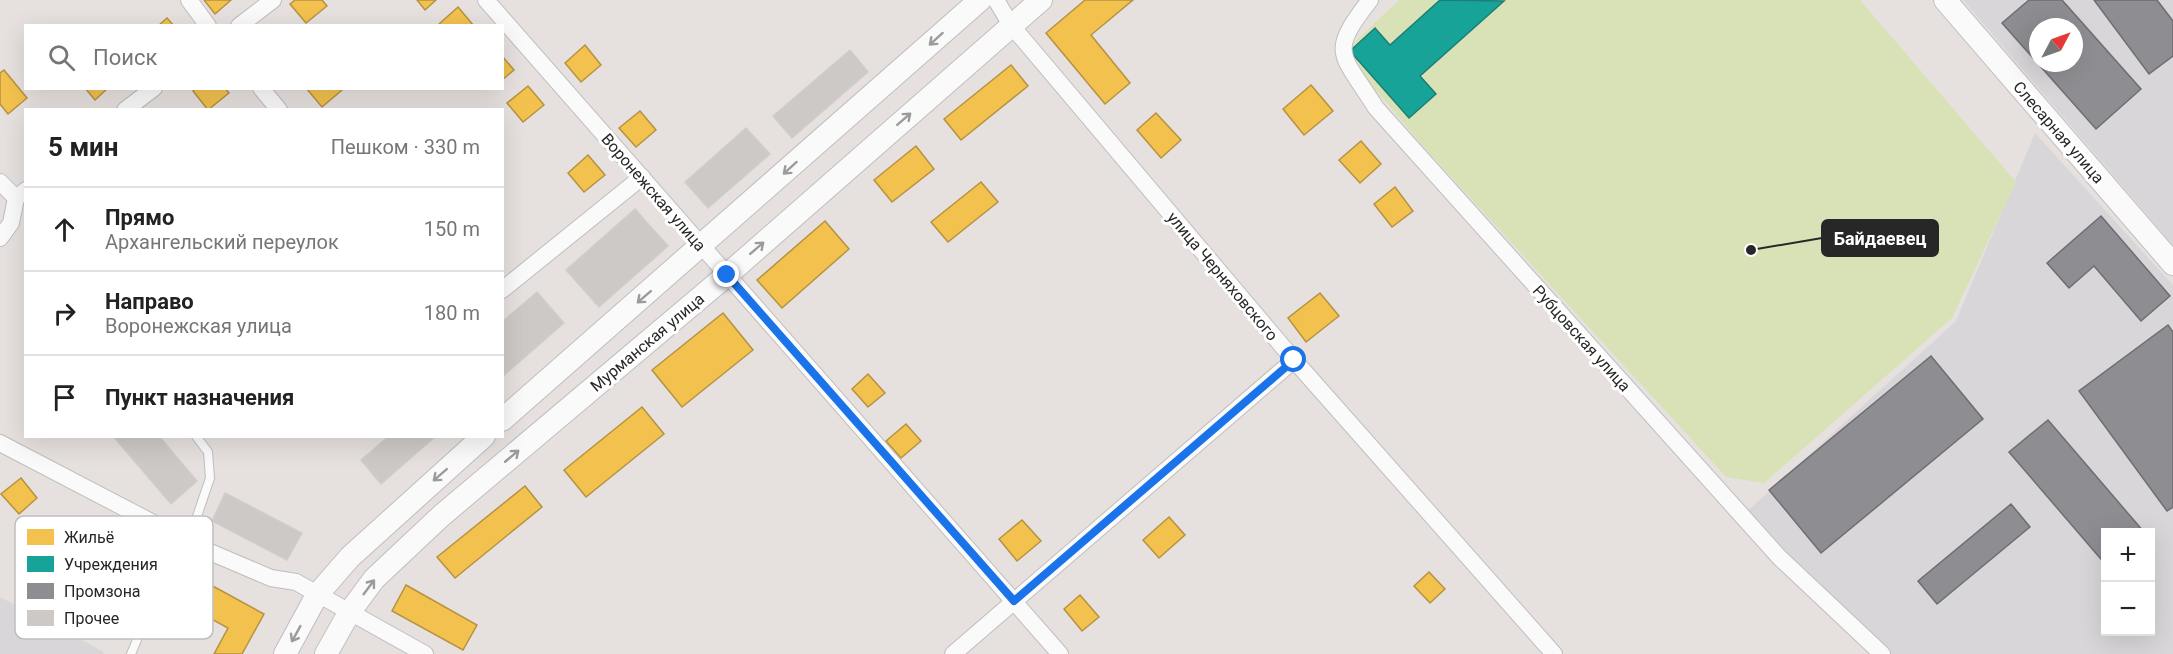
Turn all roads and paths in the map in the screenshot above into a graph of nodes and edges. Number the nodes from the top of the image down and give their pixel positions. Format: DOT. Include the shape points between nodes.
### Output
graph roads {
  1 [pos="189,0"];
  2 [pos="273,0"];
  3 [pos="486,0"];
  4 [pos="980,0"];
  5 [pos="996,0"];
  6 [pos="1041,0"];
  7 [pos="1370,0"];
  8 [pos="1945,0"];
  9 [pos="207,24"];
  10 [pos="242,24"];
  11 [pos="1011,25"];
  12 [pos="151,90"];
  13 [pos="263,90"];
  14 [pos="128,108"];
  15 [pos="277,108"];
  16 [pos="642,177"];
  17 [pos="0,182"];
  18 [pos="21,194"];
  19 [pos="0,238"];
  20 [pos="702,246"];
  21 [pos="2173,264"];
  22 [pos="727,275"];
  23 [pos="504,288"];
  24 [pos="1294,360"];
  25 [pos="504,418"];
  26 [pos="198,438"];
  27 [pos="482,438"];
  28 [pos="0,443"];
  29 [pos="142,516"];
  30 [pos="202,516"];
  31 [pos="213,552"];
  32 [pos="317,595"];
  33 [pos="1014,601"];
  34 [pos="349,613"];
  35 [pos="137,639"];
  36 [pos="131,654"];
  37 [pos="285,654"];
  38 [pos="326,654"];
  39 [pos="426,654"];
  40 [pos="952,654"];
  41 [pos="1060,654"];
  42 [pos="1554,654"];
  43 [pos="1882,654"];
  1 -- 9 [label="street"];
  2 -- 10 [label="street"];
  3 -- 16 [label="street, Воронежская улица"];
  4 -- 20 [label="main road, one-way"];
  5 -- 11 [label="street, улица Черняховского"];
  6 -- 11 [label="main road, Мурманская улица"];
  7 -- 43 [label="street, Рубцовская улица" via="1349,27 1342,53 1376,108 1779,557"];
  8 -- 21 [label="main road, Слесарная улица"];
  22 -- 11 [label="main road, Мурманская улица, one-way"];
  11 -- 24 [label="street, улица Черняховского"];
  12 -- 14 [label="street"];
  13 -- 15 [label="street"];
  16 -- 20 [label="street, Воронежская улица"];
  16 -- 23 [label="street"];
  17 -- 18 [label="street"];
  18 -- 19 [label="street" via="11,223"];
  20 -- 22 [label="street, Воронежская улица"];
  20 -- 25 [label="main road, one-way"];
  22 -- 33 [label="street, Воронежская улица"];
  34 -- 22 [label="main road, Мурманская улица, one-way" via="374,579 441,516"];
  24 -- 33 [label="street"];
  24 -- 42 [label="street, улица Черняховского"];
  26 -- 30 [label="lane" via="208,452 210,478"];
  27 -- 32 [label="main road, one-way" via="350,557"];
  28 -- 29 [label="street"];
  31 -- 32 [label="street" via="271,578 296,582"];
  32 -- 34 [label="street"];
  32 -- 37 [label="main road, one-way"];
  33 -- 40 [label="street"];
  33 -- 41 [label="street, Воронежская улица"];
  34 -- 38 [label="main road, Мурманская улица"];
  34 -- 39 [label="street"];
  35 -- 36 [label="lane"];
}
